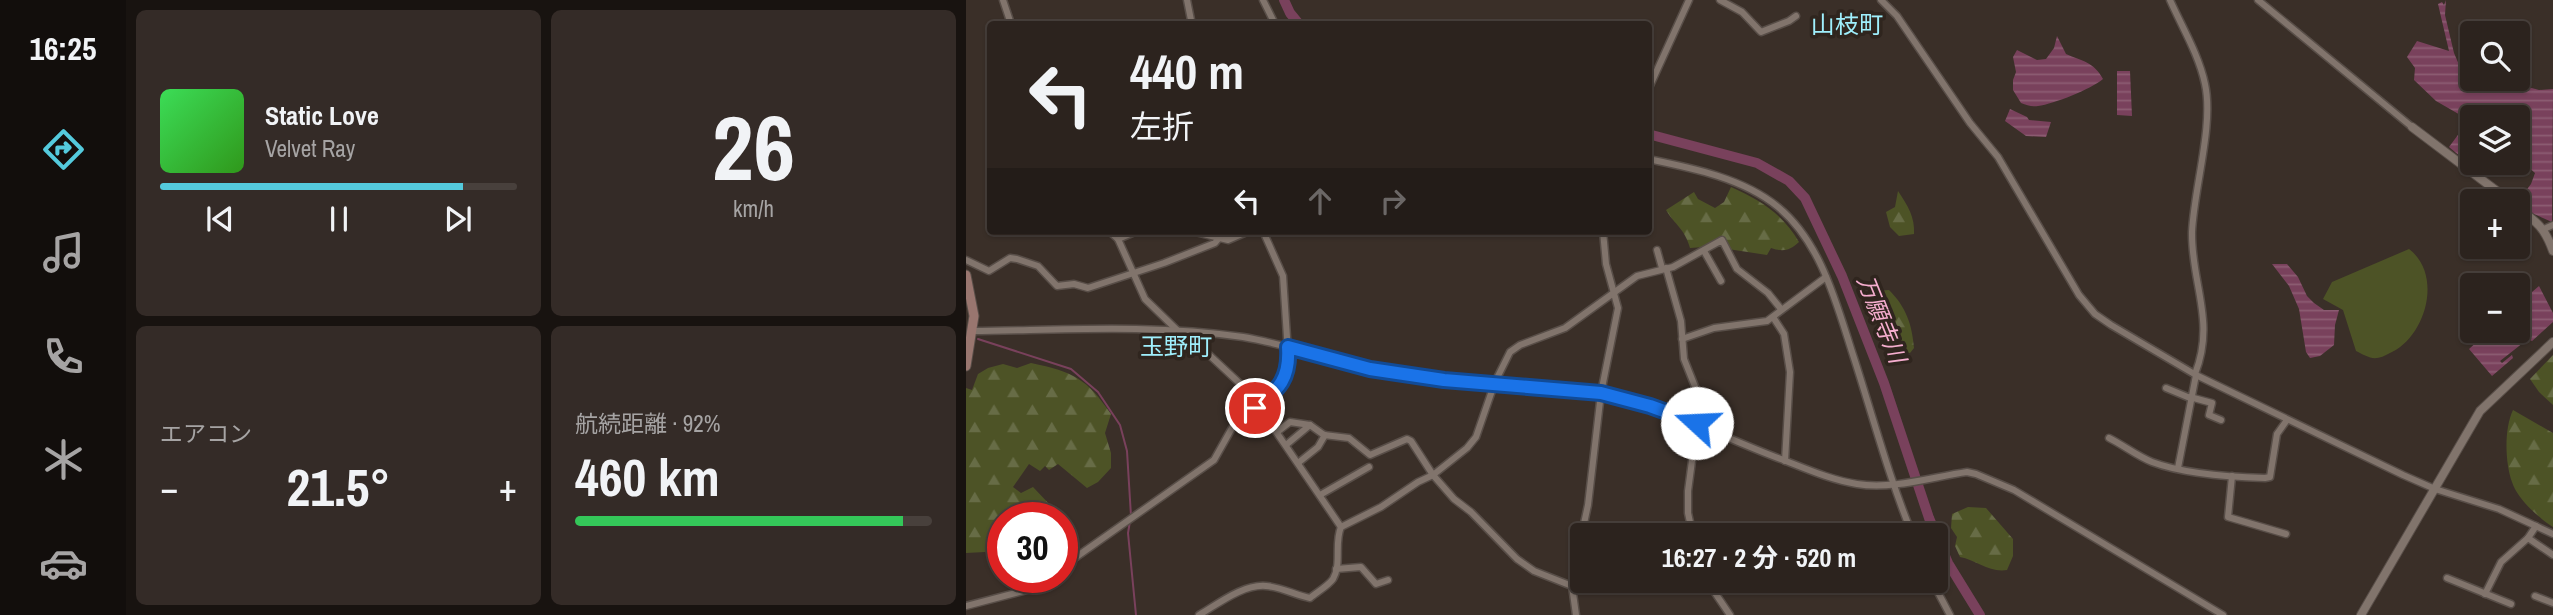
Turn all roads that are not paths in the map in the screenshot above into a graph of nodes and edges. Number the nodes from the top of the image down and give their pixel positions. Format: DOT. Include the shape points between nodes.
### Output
graph roads {
  1 [pos="1003,0"];
  2 [pos="1187,0"];
  3 [pos="1263,0"];
  4 [pos="1689,0"];
  5 [pos="1720,0"];
  6 [pos="1881,0"];
  7 [pos="2170,0"];
  8 [pos="2258,0"];
  9 [pos="1796,16"];
  10 [pos="1010,21"];
  11 [pos="1190,21"];
  12 [pos="1274,21"];
  13 [pos="1652,81"];
  14 [pos="2412,127"];
  15 [pos="1652,160"];
  16 [pos="2494,189"];
  17 [pos="2530,216"];
  18 [pos="2550,228"];
  19 [pos="1114,235"];
  20 [pos="1128,235"];
  21 [pos="1207,235"];
  22 [pos="1240,235"];
  23 [pos="1265,235"];
  24 [pos="1603,235"];
  25 [pos="1219,238"];
  26 [pos="1118,239"];
  27 [pos="1657,250"];
  28 [pos="1704,251"];
  29 [pos="2553,251"];
  30 [pos="966,260"];
  31 [pos="1664,268"];
  32 [pos="1133,273"];
  33 [pos="966,275"];
  34 [pos="1826,277"];
  35 [pos="1721,281"];
  36 [pos="1614,293"];
  37 [pos="1781,309"];
  38 [pos="1773,317"];
  39 [pos="1177,330"];
  40 [pos="973,331"];
  41 [pos="1191,332"];
  42 [pos="1682,338"];
  43 [pos="2553,342"];
  44 [pos="1288,347"];
  45 [pos="966,366"];
  46 [pos="2196,375"];
  47 [pos="1495,383"];
  48 [pos="2166,387"];
  49 [pos="1601,393"];
  50 [pos="2190,398"];
  51 [pos="1258,406"];
  52 [pos="2221,419"];
  53 [pos="2287,420"];
  54 [pos="1697,423"];
  55 [pos="1310,425"];
  56 [pos="1277,432"];
  57 [pos="1325,435"];
  58 [pos="2109,438"];
  59 [pos="1286,446"];
  60 [pos="1786,461"];
  61 [pos="1298,463"];
  62 [pos="1369,467"];
  63 [pos="2178,468"];
  64 [pos="1433,475"];
  65 [pos="2232,476"];
  66 [pos="1895,483"];
  67 [pos="2435,489"];
  68 [pos="1320,495"];
  69 [pos="1584,523"];
  70 [pos="1690,523"];
  71 [pos="1909,523"];
  72 [pos="2536,526"];
  73 [pos="1341,527"];
  74 [pos="2286,534"];
  75 [pos="2553,534"];
  76 [pos="2528,538"];
  77 [pos="2553,555"];
  78 [pos="1078,556"];
  79 [pos="1336,569"];
  80 [pos="2447,578"];
  81 [pos="1388,580"];
  82 [pos="1570,585"];
  83 [pos="1016,593"];
  84 [pos="1573,593"];
  85 [pos="1715,593"];
  86 [pos="1938,593"];
  87 [pos="2486,594"];
  88 [pos="2536,596"];
  89 [pos="2553,603"];
  90 [pos="2511,604"];
  91 [pos="966,606"];
  92 [pos="1199,615"];
  93 [pos="1576,615"];
  94 [pos="1730,615"];
  95 [pos="1950,615"];
  96 [pos="2223,615"];
  97 [pos="2361,615"];
  1 -- 10 [label="street"];
  2 -- 11 [label="street"];
  3 -- 12 [label="street"];
  4 -- 13 [label="street"];
  5 -- 9 [label="street" via="1742,12 1761,32"];
  6 -- 46 [label="street" via="1898,16 1998,157 2087,305 2111,326"];
  7 -- 46 [label="street" via="2206,86 2192,233 2204,324"];
  8 -- 14 [label="street"];
  14 -- 16 [label="street"];
  15 -- 34 [label="street" via="1696,169 1754,192 1778,207 1803,235"];
  17 -- 18 [label="street"];
  18 -- 29 [label="street"];
  19 -- 26 [label="street"];
  20 -- 26 [label="street"];
  21 -- 25 [label="street"];
  22 -- 25 [label="street"];
  23 -- 44 [label="street" via="1283,276"];
  24 -- 36 [label="street"];
  25 -- 32 [label="street"];
  26 -- 32 [label="street"];
  27 -- 31 [label="street"];
  28 -- 31 [label="street"];
  28 -- 35 [label="street"];
  28 -- 37 [label="street" via="1722,240 1737,269"];
  30 -- 32 [label="street" via="989,271 1010,258 1031,262 1057,286 1088,288"];
  31 -- 36 [label="street" via="1637,276"];
  31 -- 42 [label="street"];
  32 -- 39 [label="street" via="1145,299"];
  33 -- 40 [label="main road"];
  34 -- 37 [label="street"];
  34 -- 66 [label="street"];
  36 -- 47 [label="street" via="1565,328 1510,352"];
  36 -- 49 [label="street" via="1618,308"];
  37 -- 38 [label="street"];
  38 -- 42 [label="street"];
  38 -- 60 [label="street" via="1784,334 1790,372"];
  39 -- 40 [label="street"];
  39 -- 41 [label="street"];
  40 -- 45 [label="main road"];
  41 -- 44 [label="street"];
  41 -- 51 [label="street" via="1190,337"];
  42 -- 54 [label="street" via="1696,389"];
  43 -- 67 [label="street" via="2480,411"];
  44 -- 47 [label="street" via="1370,369"];
  44 -- 51 [label="street" via="1286,376"];
  46 -- 50 [label="street"];
  46 -- 53 [label="street"];
  47 -- 49 [label="street"];
  47 -- 64 [label="street" via="1476,437"];
  48 -- 50 [label="street"];
  49 -- 54 [label="street"];
  49 -- 69 [label="street"];
  50 -- 52 [label="street" via="2212,403 2208,415"];
  50 -- 63 [label="street"];
  51 -- 56 [label="street"];
  51 -- 78 [label="street" via="1232,428 1214,460"];
  53 -- 65 [label="street" via="2277,434 2270,477"];
  53 -- 67 [label="street"];
  54 -- 60 [label="street"];
  54 -- 70 [label="street" via="1688,491"];
  55 -- 56 [label="street" via="1290,422"];
  55 -- 57 [label="street"];
  55 -- 59 [label="street"];
  56 -- 59 [label="street"];
  57 -- 61 [label="street"];
  57 -- 64 [label="street" via="1349,438 1370,456 1407,439"];
  58 -- 63 [label="street" via="2151,461"];
  59 -- 61 [label="street"];
  60 -- 66 [label="street" via="1858,484"];
  61 -- 68 [label="street"];
  62 -- 68 [label="street"];
  63 -- 65 [label="street"];
  64 -- 73 [label="street"];
  64 -- 82 [label="street" via="1517,559"];
  65 -- 74 [label="street" via="2228,517"];
  66 -- 71 [label="street"];
  66 -- 96 [label="street" via="1967,472 1997,482"];
  67 -- 72 [label="street"];
  67 -- 97 [label="street"];
  68 -- 73 [label="street"];
  72 -- 75 [label="street"];
  72 -- 76 [label="street"];
  73 -- 79 [label="street"];
  76 -- 77 [label="street"];
  76 -- 87 [label="street" via="2501,562"];
  79 -- 81 [label="street" via="1361,567 1376,584"];
  79 -- 92 [label="street" via="1332,580 1310,598 1253,587"];
  80 -- 87 [label="street"];
  83 -- 91 [label="street"];
  84 -- 93 [label="street"];
  85 -- 94 [label="street"];
  86 -- 95 [label="street"];
  87 -- 90 [label="street"];
  88 -- 89 [label="street"];
}
